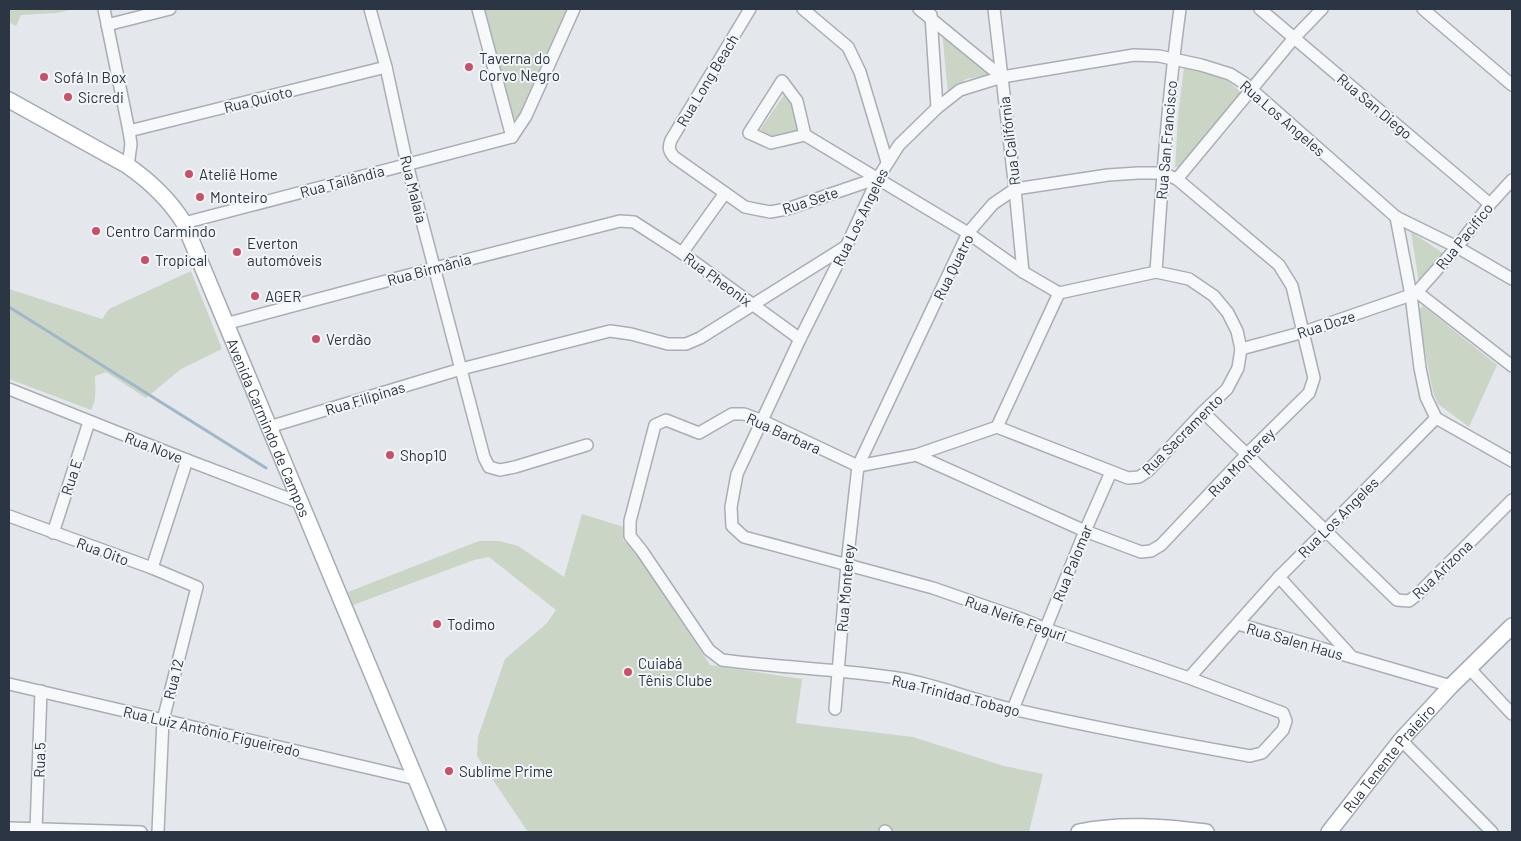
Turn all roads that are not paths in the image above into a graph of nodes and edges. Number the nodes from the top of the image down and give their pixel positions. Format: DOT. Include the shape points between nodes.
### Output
graph roads {
  1 [pos="104,9"];
  2 [pos="170,9"];
  3 [pos="370,9"];
  4 [pos="478,9"];
  5 [pos="574,9"];
  6 [pos="750,9"];
  7 [pos="802,9"];
  8 [pos="919,9"];
  9 [pos="994,9"];
  10 [pos="1180,9"];
  11 [pos="1260,9"];
  12 [pos="1322,9"];
  13 [pos="1423,9"];
  14 [pos="931,14"];
  15 [pos="107,25"];
  16 [pos="1294,38"];
  17 [pos="1173,59"];
  18 [pos="386,67"];
  19 [pos="1002,77"];
  20 [pos="1512,85"];
  21 [pos="1252,90"];
  22 [pos="9,100"];
  23 [pos="937,108"];
  24 [pos="129,131"];
  25 [pos="805,135"];
  26 [pos="512,137"];
  27 [pos="670,153"];
  28 [pos="887,162"];
  29 [pos="407,164"];
  30 [pos="128,166"];
  31 [pos="1162,173"];
  32 [pos="878,178"];
  33 [pos="1177,179"];
  34 [pos="1512,180"];
  35 [pos="1015,188"];
  36 [pos="725,193"];
  37 [pos="1490,204"];
  38 [pos="1396,217"];
  39 [pos="634,222"];
  40 [pos="184,223"];
  41 [pos="968,233"];
  42 [pos="846,247"];
  43 [pos="1457,247"];
  44 [pos="682,253"];
  45 [pos="435,268"];
  46 [pos="1023,272"];
  47 [pos="1156,272"];
  48 [pos="1512,279"];
  49 [pos="1059,293"];
  50 [pos="1414,294"];
  51 [pos="752,304"];
  52 [pos="225,324"];
  53 [pos="1304,332"];
  54 [pos="800,339"];
  55 [pos="1241,350"];
  56 [pos="1507,356"];
  57 [pos="1512,366"];
  58 [pos="461,369"];
  59 [pos="9,389"];
  60 [pos="1203,412"];
  61 [pos="1436,418"];
  62 [pos="763,421"];
  63 [pos="89,422"];
  64 [pos="997,426"];
  65 [pos="269,427"];
  66 [pos="586,445"];
  67 [pos="1247,454"];
  68 [pos="916,455"];
  69 [pos="187,460"];
  70 [pos="1512,461"];
  71 [pos="858,466"];
  72 [pos="1110,472"];
  73 [pos="1512,500"];
  74 [pos="300,503"];
  75 [pos="9,516"];
  76 [pos="1085,531"];
  77 [pos="1326,531"];
  78 [pos="53,533"];
  79 [pos="630,536"];
  80 [pos="744,537"];
  81 [pos="847,564"];
  82 [pos="152,568"];
  83 [pos="1279,576"];
  84 [pos="197,586"];
  85 [pos="1238,624"];
  86 [pos="1512,626"];
  87 [pos="1046,629"];
  88 [pos="1352,657"];
  89 [pos="1470,669"];
  90 [pos="838,670"];
  91 [pos="1189,678"];
  92 [pos="9,684"];
  93 [pos="1451,686"];
  94 [pos="41,691"];
  95 [pos="835,709"];
  96 [pos="1013,709"];
  97 [pos="1283,713"];
  98 [pos="1512,714"];
  99 [pos="163,720"];
  100 [pos="1401,740"];
  101 [pos="416,779"];
  102 [pos="9,828"];
  103 [pos="36,829"];
  104 [pos="141,832"];
  105 [pos="158,832"];
  106 [pos="438,832"];
  107 [pos="1079,832"];
  108 [pos="1206,832"];
  109 [pos="1329,832"];
  110 [pos="1492,832"];
  1 -- 15 [label="street"];
  2 -- 15 [label="street"];
  3 -- 18 [label="street, Rua Malaia"];
  4 -- 26 [label="street"];
  5 -- 26 [label="street" via="526,116"];
  6 -- 27 [label="street, Rua Long Beach" via="671,140"];
  7 -- 28 [label="street" via="848,47 860,72"];
  8 -- 14 [label="street"];
  9 -- 19 [label="street, Rua Califórnia"];
  10 -- 17 [label="street, Rua San Francisco"];
  11 -- 16 [label="street, Rua San Diego"];
  12 -- 16 [label="street"];
  13 -- 20 [label="street"];
  14 -- 19 [label="street"];
  14 -- 23 [label="street"];
  15 -- 24 [label="street"];
  16 -- 21 [label="street"];
  16 -- 37 [label="street, Rua San Diego"];
  17 -- 19 [label="street, Rua Los Angeles" via="1134,55"];
  17 -- 21 [label="street, Rua Los Angeles" via="1230,74"];
  17 -- 31 [label="street, Rua San Francisco"];
  18 -- 24 [label="street, Rua Quioto"];
  18 -- 29 [label="street, Rua Malaia"];
  19 -- 23 [label="street, Rua Los Angeles" via="960,90"];
  19 -- 35 [label="street, Rua Califórnia"];
  21 -- 33 [label="street"];
  21 -- 38 [label="street, Rua Los Angeles"];
  22 -- 30 [label="main road, Avenida Carmindo de Campos"];
  23 -- 28 [label="street, Rua Los Angeles"];
  24 -- 30 [label="street"];
  25 -- 25 [label="street" via="797,101 782,81 749,133 770,143"];
  25 -- 32 [label="street"];
  26 -- 29 [label="street, Rua Tailândia"];
  27 -- 36 [label="street, Rua Sete"];
  28 -- 32 [label="street, Rua Los Angeles"];
  29 -- 40 [label="street, Rua Tailândia"];
  29 -- 45 [label="street, Rua Malaia"];
  30 -- 40 [label="main road, Avenida Carmindo de Campos" via="164,195"];
  31 -- 33 [label="street, Rua Monterey"];
  31 -- 35 [label="street, Rua Quatro"];
  31 -- 47 [label="street, Rua San Francisco"];
  32 -- 36 [label="street, Rua Sete" via="770,212 744,207"];
  32 -- 41 [label="street"];
  32 -- 42 [label="street, Rua Los Angeles"];
  33 -- 53 [label="street, Rua Monterey" via="1279,265 1292,286"];
  34 -- 37 [label="street, Rua Pacífico"];
  35 -- 41 [label="street, Rua Quatro" via="993,204"];
  35 -- 46 [label="street, Rua Califórnia"];
  36 -- 44 [label="street"];
  37 -- 43 [label="street, Rua Pacífico"];
  38 -- 43 [label="street, Rua Los Angeles"];
  38 -- 50 [label="street"];
  39 -- 44 [label="street, Rua Pheonix"];
  39 -- 45 [label="street, Rua Birmânia" via="620,221"];
  40 -- 52 [label="main road, Avenida Carmindo de Campos"];
  41 -- 46 [label="street"];
  41 -- 71 [label="street, Rua Quatro"];
  42 -- 51 [label="street, Rua Filipinas"];
  42 -- 54 [label="street, Rua Los Angeles"];
  43 -- 48 [label="street, Rua Los Angeles"];
  43 -- 50 [label="street, Rua Pacífico"];
  44 -- 51 [label="street, Rua Pheonix"];
  45 -- 52 [label="street, Rua Birmânia"];
  45 -- 58 [label="street, Rua Malaia"];
  46 -- 49 [label="street"];
  47 -- 49 [label="street, Rua Sacramento"];
  47 -- 55 [label="street, Rua Sacramento" via="1189,279 1214,296 1228,313 1237,331"];
  49 -- 64 [label="street"];
  50 -- 53 [label="street, Rua Doze"];
  50 -- 56 [label="street"];
  50 -- 61 [label="street" via="1420,368 1426,397"];
  51 -- 54 [label="street, Rua Pheonix"];
  51 -- 58 [label="street, Rua Filipinas" via="686,344 668,344 610,331"];
  52 -- 65 [label="main road, Avenida Carmindo de Campos"];
  53 -- 55 [label="street, Rua Doze"];
  53 -- 67 [label="street, Rua Monterey" via="1314,378 1309,393"];
  54 -- 62 [label="street, Rua Los Angeles"];
  55 -- 60 [label="street, Rua Sacramento" via="1238,368 1227,389"];
  56 -- 57 [label="street"];
  58 -- 65 [label="street, Rua Filipinas"];
  58 -- 66 [label="street, Rua Malaia" via="489,467 500,470 515,467"];
  59 -- 63 [label="street, Rua Nove"];
  60 -- 67 [label="street, Rua Arizona"];
  60 -- 72 [label="street, Rua Sacramento" via="1139,477 1128,478"];
  61 -- 70 [label="street"];
  61 -- 77 [label="street, Rua Los Angeles"];
  62 -- 71 [label="street, Rua Barbara"];
  62 -- 79 [label="street, Rua Barbara" via="744,414 732,414 698,433 666,420 655,425 630,522"];
  62 -- 80 [label="street, Rua Los Angeles" via="738,474 731,507 732,526"];
  63 -- 69 [label="street, Rua Nove"];
  63 -- 78 [label="street, Rua E"];
  64 -- 68 [label="street"];
  64 -- 72 [label="street, Rua Sacramento"];
  65 -- 74 [label="main road, Avenida Carmindo de Campos"];
  67 -- 76 [label="street, Rua Monterey" via="1161,545 1151,551 1141,552"];
  67 -- 77 [label="street, Rua Arizona"];
  68 -- 71 [label="street"];
  68 -- 76 [label="street, Rua Monterey"];
  69 -- 74 [label="street, Rua Nove"];
  69 -- 82 [label="street"];
  71 -- 81 [label="street, Rua Monterey"];
  72 -- 76 [label="street, Rua Palomar"];
  73 -- 77 [label="street, Rua Arizona" via="1409,601 1397,600"];
  74 -- 101 [label="main road, Avenida Carmindo de Campos"];
  75 -- 78 [label="street, Rua Oito"];
  76 -- 87 [label="street, Rua Palomar"];
  77 -- 83 [label="street, Rua Los Angeles"];
  78 -- 82 [label="street, Rua Oito"];
  79 -- 90 [label="street, Rua Trinidad Tobago" via="709,650 722,660"];
  80 -- 81 [label="street, Rua Neife Feguri"];
  81 -- 87 [label="street, Rua Neife Feguri" via="933,588"];
  81 -- 90 [label="street, Rua Monterey"];
  82 -- 84 [label="street, Rua Oito"];
  83 -- 85 [label="street, Rua Los Angeles"];
  83 -- 88 [label="street, Rua Salen Haus"];
  84 -- 99 [label="street, Rua 12"];
  85 -- 88 [label="street, Rua Salen Haus"];
  85 -- 91 [label="street, Rua Los Angeles"];
  86 -- 89 [label="main road, Rua Tenente Praieiro"];
  87 -- 91 [label="street, Rua Neife Feguri"];
  87 -- 96 [label="street, Rua Palomar"];
  88 -- 93 [label="street, Rua Salen Haus"];
  89 -- 93 [label="main road, Rua Tenente Praieiro"];
  89 -- 98 [label="street"];
  90 -- 95 [label="street, Rua Monterey"];
  90 -- 96 [label="street, Rua Trinidad Tobago" via="904,679"];
  91 -- 97 [label="street, Rua Neife Feguri"];
  92 -- 94 [label="street, Rua Luiz Antônio Figueiredo"];
  93 -- 100 [label="main road, Rua Tenente Praieiro"];
  94 -- 99 [label="street, Rua Luiz Antônio Figueiredo"];
  94 -- 103 [label="street, Rua 5"];
  96 -- 97 [label="street, Rua Trinidad Tobago" via="1250,756 1262,752 1284,730 1286,721"];
  99 -- 101 [label="street, Rua Luiz Antônio Figueiredo"];
  99 -- 105 [label="street, Rua 12"];
  100 -- 109 [label="main road, Rua Tenente Praieiro"];
  100 -- 110 [label="street"];
  101 -- 106 [label="main road, Avenida Carmindo de Campos"];
  102 -- 103 [label="street"];
  103 -- 104 [label="street"];
  107 -- 108 [label="main road" via="1133,826"];
}
